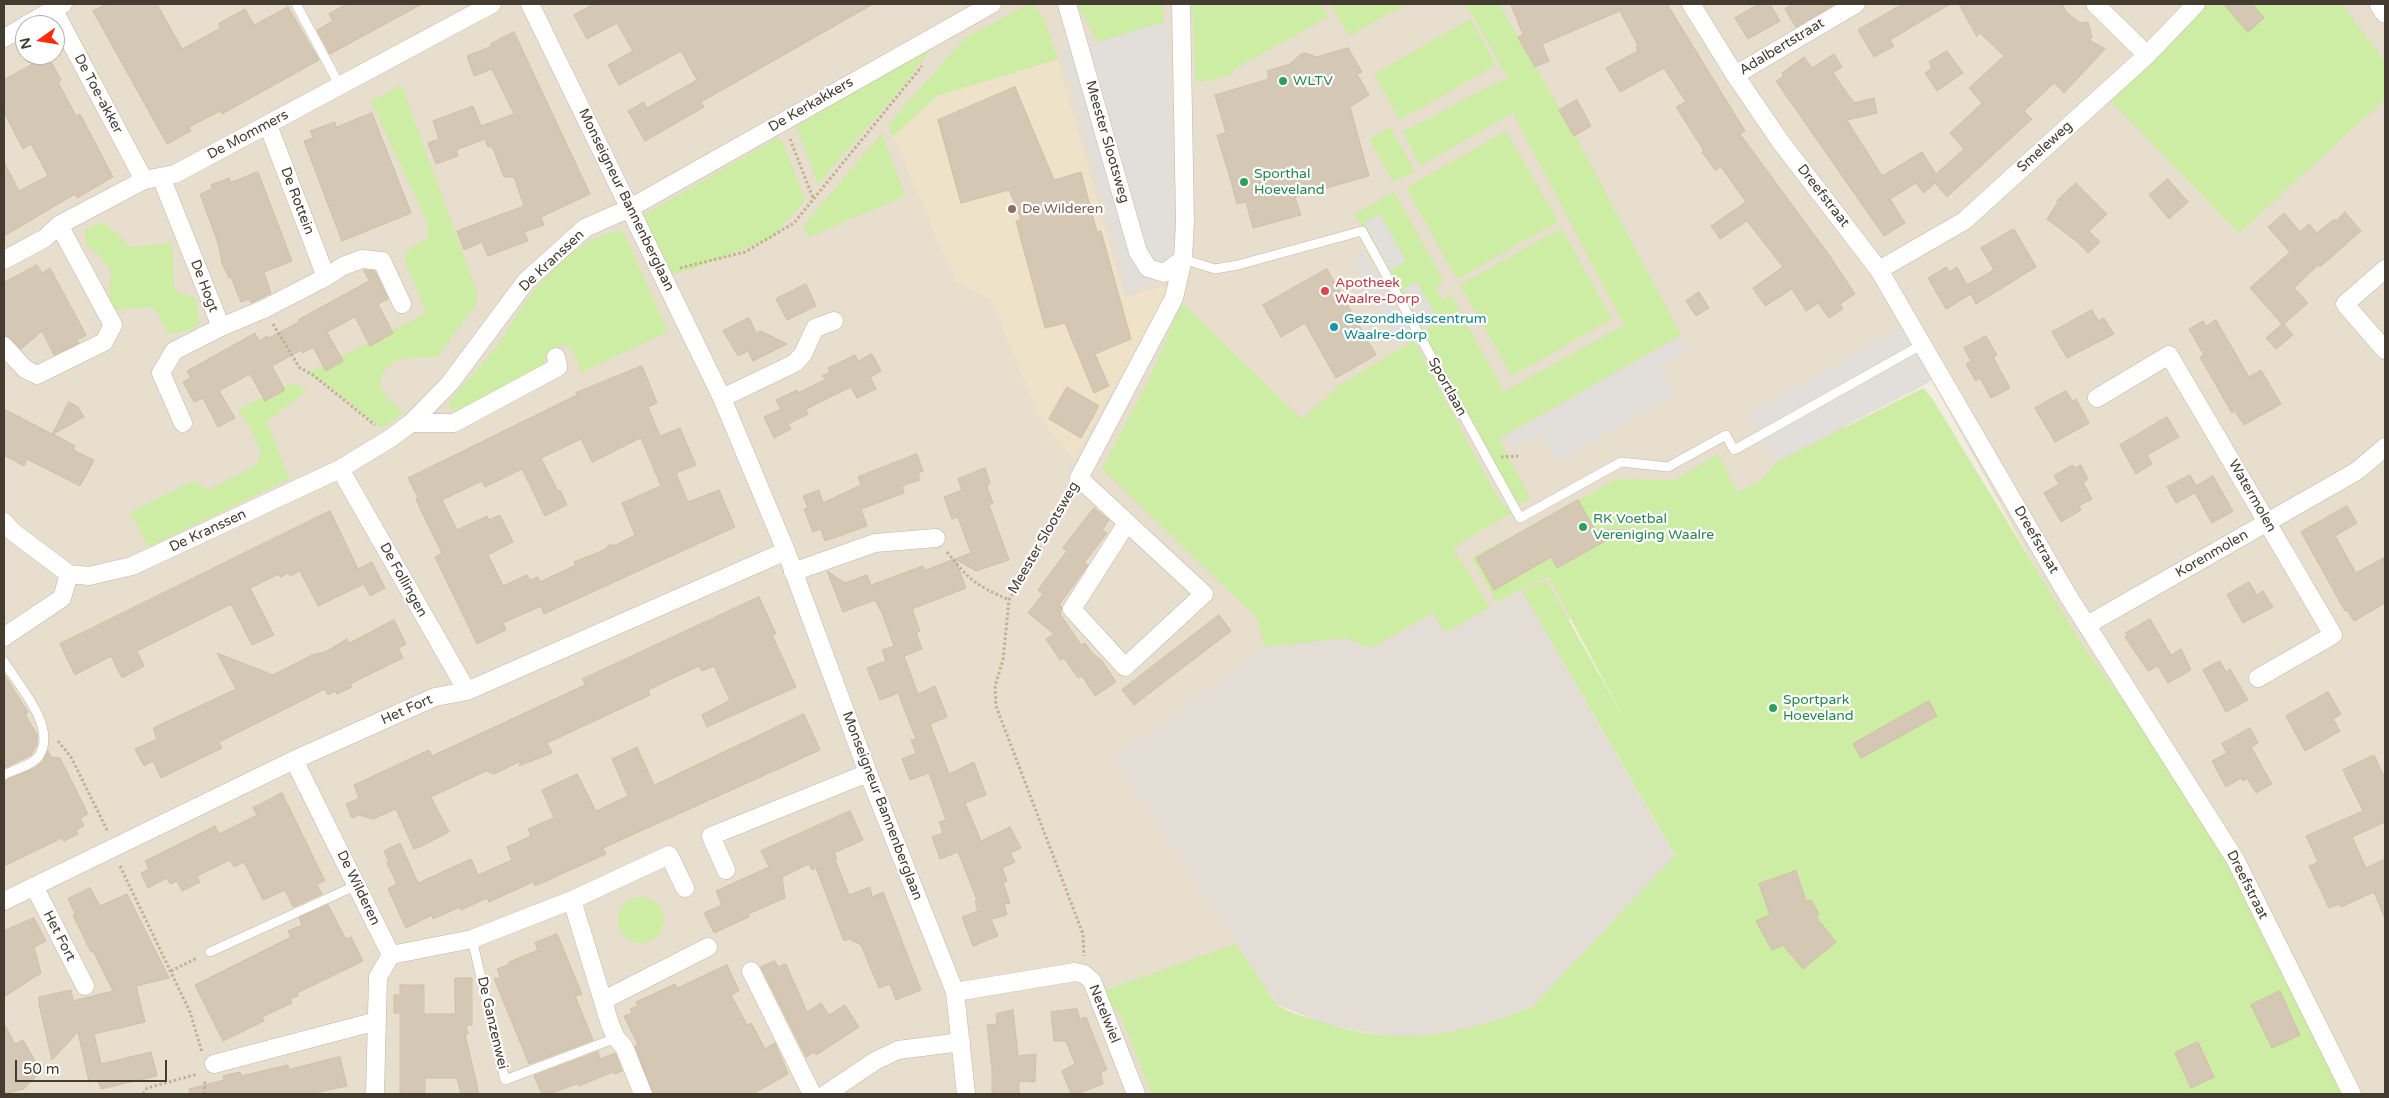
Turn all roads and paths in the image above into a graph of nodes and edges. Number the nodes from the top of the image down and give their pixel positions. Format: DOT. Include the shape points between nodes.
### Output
graph roads {
  1 [pos="296,4"];
  2 [pos="492,4"];
  3 [pos="530,4"];
  4 [pos="992,4"];
  5 [pos="1067,4"];
  6 [pos="1181,4"];
  7 [pos="1691,4"];
  8 [pos="1856,4"];
  9 [pos="2095,4"];
  10 [pos="2196,4"];
  11 [pos="2380,4"];
  12 [pos="58,7"];
  13 [pos="2385,12"];
  14 [pos="44,15"];
  15 [pos="15,32"];
  16 [pos="4,38"];
  17 [pos="929,38"];
  18 [pos="2147,55"];
  19 [pos="1735,76"];
  20 [pos="340,86"];
  21 [pos="783,121"];
  22 [pos="268,125"];
  23 [pos="161,177"];
  24 [pos="144,180"];
  25 [pos="813,199"];
  26 [pos="630,208"];
  27 [pos="59,225"];
  28 [pos="1183,259"];
  29 [pos="4,260"];
  30 [pos="2385,269"];
  31 [pos="1879,270"];
  32 [pos="662,273"];
  33 [pos="326,277"];
  34 [pos="402,304"];
  35 [pos="264,309"];
  36 [pos="834,321"];
  37 [pos="220,327"];
  38 [pos="1922,345"];
  39 [pos="4,346"];
  40 [pos="2385,350"];
  41 [pos="556,357"];
  42 [pos="722,398"];
  43 [pos="2098,398"];
  44 [pos="183,423"];
  45 [pos="411,423"];
  46 [pos="391,438"];
  47 [pos="2385,447"];
  48 [pos="340,469"];
  49 [pos="1078,478"];
  50 [pos="4,522"];
  51 [pos="2267,522"];
  52 [pos="1127,523"];
  53 [pos="936,538"];
  54 [pos="786,551"];
  55 [pos="793,572"];
  56 [pos="69,574"];
  57 [pos="1009,600"];
  58 [pos="2087,625"];
  59 [pos="4,637"];
  60 [pos="4,662"];
  61 [pos="2258,678"];
  62 [pos="467,690"];
  63 [pos="43,722"];
  64 [pos="294,760"];
  65 [pos="868,772"];
  66 [pos="4,775"];
  67 [pos="112,849"];
  68 [pos="726,870"];
  69 [pos="357,885"];
  70 [pos="34,886"];
  71 [pos="685,888"];
  72 [pos="572,900"];
  73 [pos="4,901"];
  74 [pos="472,939"];
  75 [pos="708,947"];
  76 [pos="210,952"];
  77 [pos="391,954"];
  78 [pos="751,971"];
  79 [pos="171,972"];
  80 [pos="1084,974"];
  81 [pos="84,986"];
  82 [pos="955,992"];
  83 [pos="604,1000"];
  84 [pos="377,1021"];
  85 [pos="616,1038"];
  86 [pos="961,1042"];
  87 [pos="209,1060"];
  88 [pos="143,1094"];
  89 [pos="204,1094"];
  90 [pos="375,1094"];
  91 [pos="643,1094"];
  92 [pos="812,1094"];
  93 [pos="826,1094"];
  94 [pos="966,1094"];
  95 [pos="1136,1094"];
  96 [pos="2352,1094"];
  1 -- 20 [label="lane"];
  2 -- 20 [label="street, De Mommers"];
  3 -- 26 [label="street, Monseigneur Bannenberglaan"];
  4 -- 17 [label="street, De Kerkakkers"];
  5 -- 28 [label="street, Meester Slootsweg" via="1138,252 1148,268 1164,273"];
  6 -- 28 [label="street, Meester Slootsweg"];
  7 -- 19 [label="street, Dreefstraat"];
  8 -- 19 [label="street, Adalbertstraat"];
  9 -- 18 [label="street"];
  10 -- 18 [label="street, Smeleweg"];
  11 -- 13 [label="street"];
  12 -- 14 [label="street"];
  12 -- 24 [label="street, De Toe-akker"];
  15 -- 16 [label="street"];
  17 -- 21 [label="street, De Kerkakkers"];
  17 -- 25 [label="path" via="931,45 922,67"];
  18 -- 31 [label="street, Smeleweg" via="1964,221"];
  19 -- 31 [label="street, Dreefstraat" via="1780,141"];
  20 -- 22 [label="street, De Mommers"];
  21 -- 25 [label="path"];
  21 -- 26 [label="street, De Kerkakkers"];
  22 -- 23 [label="street, De Mommers" via="175,174"];
  22 -- 33 [label="street, De Rottein"];
  23 -- 24 [label="street, De Mommers"];
  23 -- 37 [label="street, De Hogt"];
  24 -- 27 [label="street, De Mommers"];
  25 -- 32 [label="path" via="794,223 745,252"];
  26 -- 32 [label="street, Monseigneur Bannenberglaan"];
  26 -- 45 [label="street, De Kranssen" via="585,228 526,281 450,383"];
  27 -- 29 [label="street, De Mommers" via="46,238"];
  27 -- 39 [label="street" via="113,326 104,342 38,375 25,369"];
  28 -- 38 [label="lane, Sportlaan" via="1215,269 1238,266 1362,230 1520,518 1621,462 1668,467 1726,435 1734,450"];
  28 -- 49 [label="street, Meester Slootsweg" via="1174,298"];
  30 -- 40 [label="street" via="2345,304"];
  31 -- 38 [label="street, Dreefstraat"];
  32 -- 42 [label="street, Monseigneur Bannenberglaan"];
  33 -- 34 [label="street" via="362,259 382,261"];
  33 -- 35 [label="street"];
  35 -- 37 [label="street"];
  35 -- 46 [label="path" via="299,368 313,375"];
  36 -- 42 [label="street" via="814,328 803,354 795,363"];
  37 -- 44 [label="street, De Hogt" via="174,351 161,373"];
  38 -- 58 [label="street, Dreefstraat"];
  41 -- 45 [label="street" via="558,367 454,423"];
  42 -- 54 [label="street, Monseigneur Bannenberglaan"];
  43 -- 51 [label="street, Watermolen" via="2170,355"];
  45 -- 46 [label="street, De Kranssen"];
  46 -- 48 [label="street, De Kranssen"];
  47 -- 51 [label="street, Korenmolen" via="2357,471"];
  48 -- 56 [label="street, De Kranssen" via="132,566 89,576"];
  48 -- 62 [label="street, De Follingen"];
  49 -- 52 [label="street"];
  49 -- 57 [label="path, Meester Slootsweg"];
  50 -- 56 [label="street"];
  51 -- 58 [label="street, Korenmolen"];
  51 -- 61 [label="street, Watermolen" via="2333,634"];
  52 -- 52 [label="street" via="1072,609 1125,667 1204,594"];
  53 -- 55 [label="street" via="875,543"];
  53 -- 57 [label="path" via="968,578"];
  54 -- 55 [label="street, Monseigneur Bannenberglaan"];
  54 -- 62 [label="street, Het Fort"];
  55 -- 65 [label="street, Monseigneur Bannenberglaan"];
  56 -- 59 [label="street" via="62,598"];
  57 -- 80 [label="path, Meester Slootsweg" via="1003,660 995,686 996,706 1083,934"];
  58 -- 96 [label="street, Dreefstraat" via="2235,859"];
  60 -- 63 [label="lane"];
  62 -- 64 [label="street, Het Fort" via="435,697"];
  63 -- 66 [label="lane" via="44,744 37,758"];
  63 -- 67 [label="path" via="71,757 110,836"];
  64 -- 67 [label="street, Het Fort"];
  64 -- 69 [label="street, De Wilderen"];
  65 -- 68 [label="street" via="711,836"];
  65 -- 82 [label="street, Monseigneur Bannenberglaan"];
  67 -- 70 [label="street, Het Fort"];
  67 -- 79 [label="path"];
  69 -- 76 [label="lane"];
  69 -- 77 [label="street, De Wilderen"];
  70 -- 73 [label="street, Het Fort"];
  70 -- 81 [label="street, Het Fort"];
  71 -- 72 [label="street" via="669,855"];
  72 -- 74 [label="street"];
  72 -- 83 [label="street"];
  74 -- 77 [label="street"];
  74 -- 85 [label="lane, De Ganzenwei" via="506,1080"];
  75 -- 83 [label="street"];
  76 -- 79 [label="path"];
  77 -- 84 [label="street" via="378,977"];
  78 -- 92 [label="street"];
  79 -- 87 [label="path"];
  80 -- 82 [label="street, Netelwiel" via="1075,972"];
  80 -- 95 [label="street, Netelwiel" via="1092,981"];
  82 -- 86 [label="street, Monseigneur Bannenberglaan"];
  83 -- 85 [label="street"];
  84 -- 87 [label="street"];
  84 -- 90 [label="street"];
  85 -- 91 [label="street" via="624,1047"];
  86 -- 93 [label="street" via="898,1050 875,1061"];
  86 -- 94 [label="street, Monseigneur Bannenberglaan"];
  88 -- 89 [label="path" via="147,1088 206,1072"];
}
